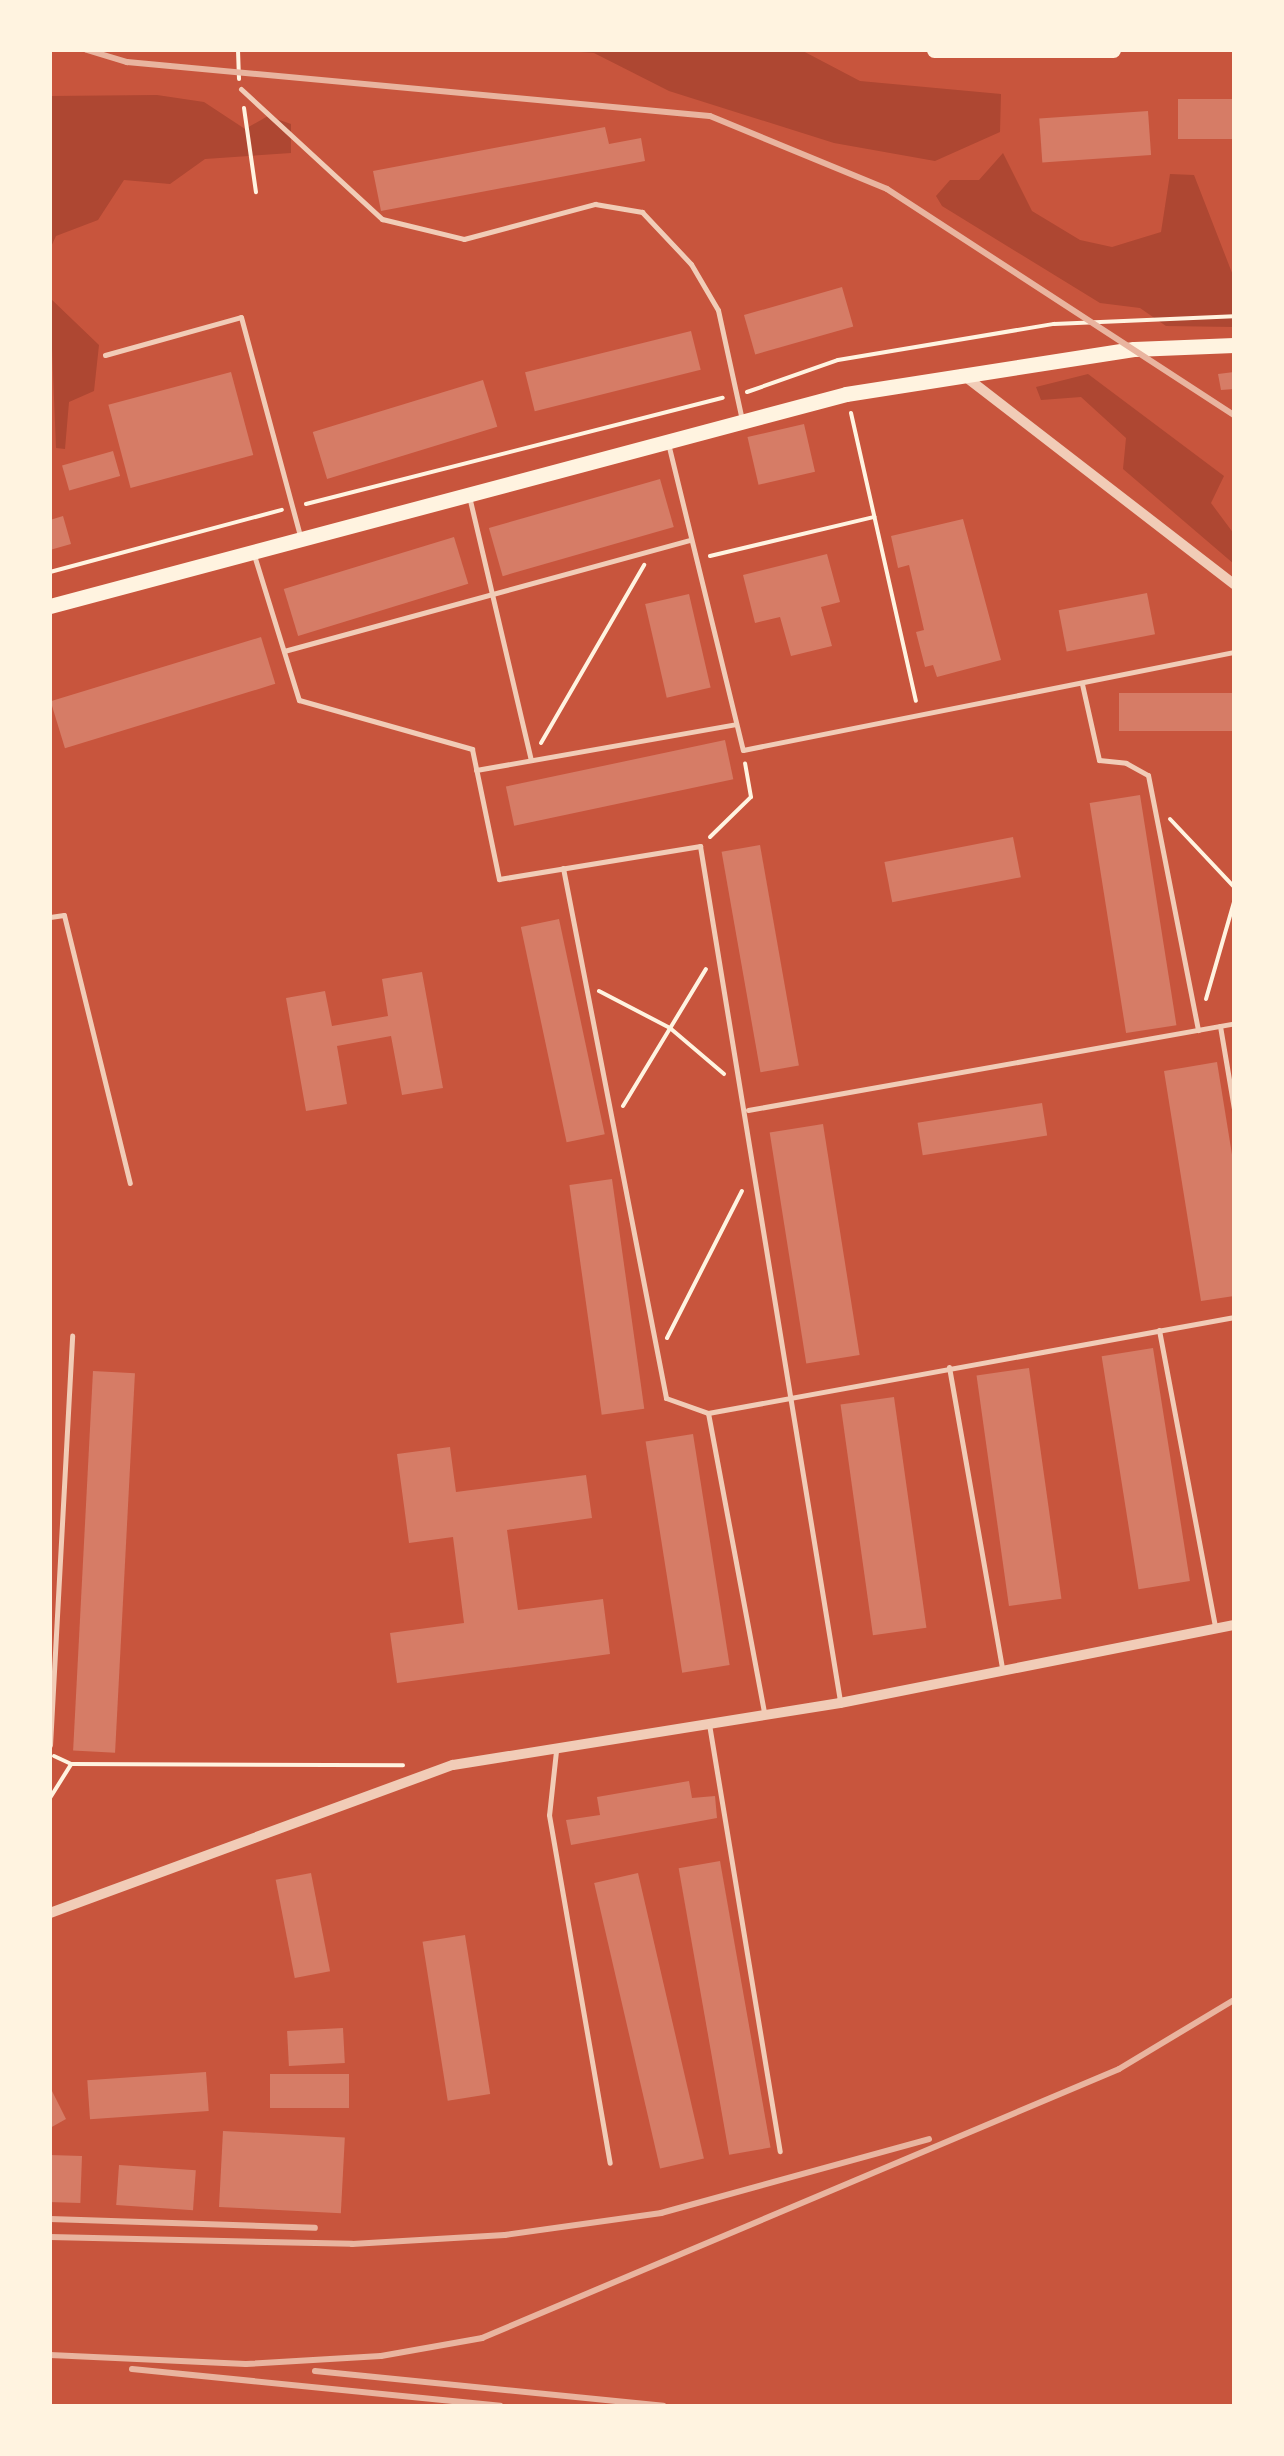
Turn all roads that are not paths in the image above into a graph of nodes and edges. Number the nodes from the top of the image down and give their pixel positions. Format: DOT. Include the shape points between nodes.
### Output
graph roads {
  1 [pos="934,50"];
  2 [pos="1113,50"];
  3 [pos="1079,52"];
  4 [pos="241,90"];
  5 [pos="1234,345"];
  6 [pos="105,354"];
  7 [pos="960,372"];
  8 [pos="742,421"];
  9 [pos="667,440"];
  10 [pos="468,494"];
  11 [pos="300,539"];
  12 [pos="692,540"];
  13 [pos="253,552"];
  14 [pos="1234,584"];
  15 [pos="492,593"];
  16 [pos="50,606"];
  17 [pos="284,651"];
  18 [pos="1234,652"];
  19 [pos="1082,684"];
  20 [pos="736,724"];
  21 [pos="531,760"];
  22 [pos="476,770"];
  23 [pos="564,868"];
  24 [pos="50,917"];
  25 [pos="1234,1023"];
  26 [pos="1220,1026"];
  27 [pos="1198,1030"];
  28 [pos="1234,1109"];
  29 [pos="748,1110"];
  30 [pos="130,1183"];
  31 [pos="1234,1317"];
  32 [pos="1159,1330"];
  33 [pos="72,1336"];
  34 [pos="949,1367"];
  35 [pos="792,1395"];
  36 [pos="708,1412"];
  37 [pos="1234,1625"];
  38 [pos="1215,1629"];
  39 [pos="1002,1671"];
  40 [pos="840,1703"];
  41 [pos="765,1715"];
  42 [pos="710,1724"];
  43 [pos="50,1745"];
  44 [pos="556,1748"];
  45 [pos="50,1913"];
  46 [pos="780,2151"];
  47 [pos="610,2163"];
  1 -- 3 [label="main road"];
  2 -- 3 [label="main road"];
  4 -- 8 [label="lane" via="382,219 464,239 594,204 642,212 691,264 718,310"];
  5 -- 7 [label="main road" via="1134,349"];
  6 -- 11 [label="lane" via="241,316"];
  7 -- 8 [label="main road"];
  7 -- 14 [label="street"];
  8 -- 9 [label="main road"];
  9 -- 10 [label="main road"];
  9 -- 12 [label="lane"];
  10 -- 11 [label="main road"];
  10 -- 15 [label="lane"];
  11 -- 13 [label="main road"];
  12 -- 15 [label="lane"];
  12 -- 20 [label="lane"];
  13 -- 16 [label="main road"];
  13 -- 17 [label="lane"];
  15 -- 17 [label="lane"];
  15 -- 21 [label="lane"];
  17 -- 22 [label="lane" via="298,700 472,749"];
  18 -- 19 [label="lane"];
  19 -- 20 [label="lane" via="743,750"];
  19 -- 27 [label="lane" via="1099,760 1126,763 1148,775"];
  20 -- 21 [label="lane"];
  21 -- 22 [label="lane"];
  22 -- 23 [label="lane" via="499,878"];
  23 -- 29 [label="lane" via="700,846"];
  23 -- 36 [label="lane" via="666,1398"];
  24 -- 30 [label="lane" via="64,915"];
  25 -- 26 [label="lane"];
  26 -- 27 [label="lane"];
  26 -- 28 [label="lane"];
  27 -- 29 [label="lane"];
  29 -- 35 [label="lane"];
  31 -- 32 [label="lane"];
  32 -- 34 [label="lane"];
  32 -- 38 [label="lane"];
  33 -- 43 [label="lane"];
  34 -- 35 [label="lane"];
  34 -- 39 [label="lane"];
  35 -- 36 [label="lane"];
  35 -- 40 [label="lane"];
  36 -- 41 [label="lane"];
  37 -- 38 [label="street"];
  38 -- 39 [label="street"];
  39 -- 40 [label="street"];
  40 -- 41 [label="street"];
  41 -- 42 [label="street"];
  42 -- 44 [label="street"];
  42 -- 46 [label="lane"];
  44 -- 45 [label="street" via="453,1765"];
  44 -- 47 [label="lane" via="548,1815"];
}
